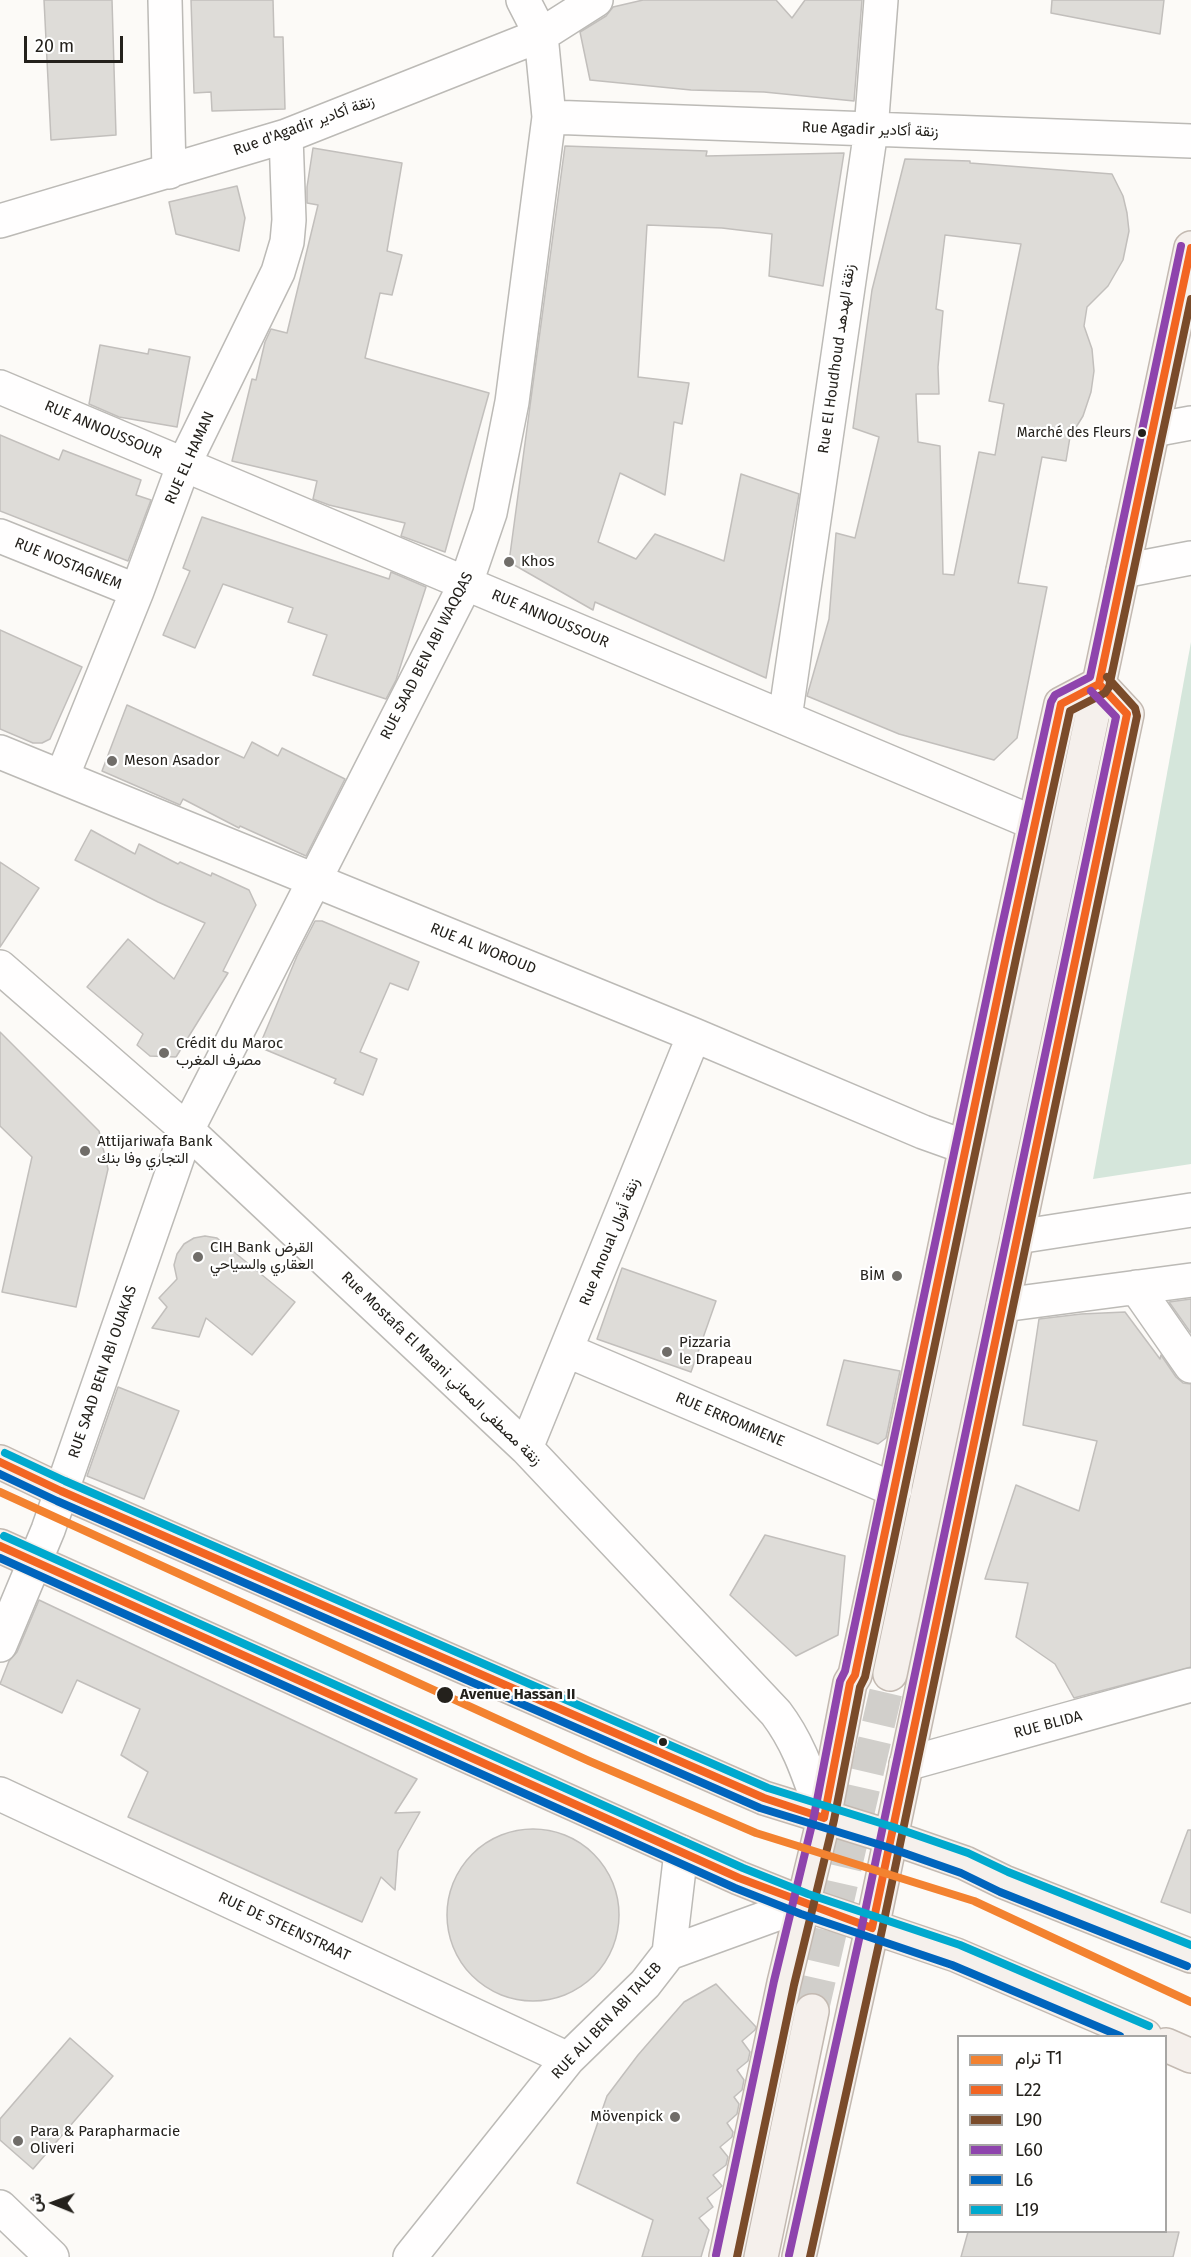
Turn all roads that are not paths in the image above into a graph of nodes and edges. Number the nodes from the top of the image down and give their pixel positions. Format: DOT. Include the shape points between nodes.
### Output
graph roads {
  1 [pos="165,0"];
  2 [pos="523,0"];
  3 [pos="596,0"];
  4 [pos="881,0"];
  5 [pos="541,35"];
  6 [pos="549,117"];
  7 [pos="870,130"];
  8 [pos="286,136"];
  9 [pos="1191,141"];
  10 [pos="169,172"];
  11 [pos="0,221"];
  12 [pos="1191,248"];
  13 [pos="0,387"];
  14 [pos="1191,423"];
  15 [pos="1153,430"];
  16 [pos="184,464"];
  17 [pos="0,536"];
  18 [pos="1191,558"];
  19 [pos="1123,571"];
  20 [pos="466,583"];
  21 [pos="137,591"];
  22 [pos="1099,684"];
  23 [pos="785,717"];
  24 [pos="0,752"];
  25 [pos="62,777"];
  26 [pos="1034,823"];
  27 [pos="314,880"];
  28 [pos="0,967"];
  29 [pos="694,1035"];
  30 [pos="187,1130"];
  31 [pos="965,1147"];
  32 [pos="1191,1210"];
  33 [pos="1017,1237"];
  34 [pos="1191,1280"];
  35 [pos="1137,1287"];
  36 [pos="1003,1305"];
  37 [pos="566,1350"];
  38 [pos="1191,1366"];
  39 [pos="526,1448"];
  40 [pos="0,1462"];
  41 [pos="895,1490"];
  42 [pos="61,1491"];
  43 [pos="0,1546"];
  44 [pos="35,1562"];
  45 [pos="0,1645"];
  46 [pos="890,1674"];
  47 [pos="1191,1686"];
  48 [pos="906,1764"];
  49 [pos="0,1794"];
  50 [pos="824,1818"];
  51 [pos="890,1837"];
  52 [pos="681,1852"];
  53 [pos="804,1904"];
  54 [pos="872,1928"];
  55 [pos="669,1953"];
  56 [pos="1191,1956"];
  57 [pos="812,2012"];
  58 [pos="1140,2035"];
  59 [pos="1167,2045"];
  60 [pos="1191,2056"];
  61 [pos="568,2059"];
  62 [pos="0,2207"];
  63 [pos="52,2257"];
  64 [pos="410,2257"];
  65 [pos="726,2257"];
  66 [pos="760,2257"];
  67 [pos="799,2257"];
  1 -- 10 [label="street"];
  2 -- 5 [label="street"];
  3 -- 5 [label="street, Rue d'Agadir زنقة أكادير"];
  4 -- 7 [label="street, Rue El Houdhoud زنقة الهدهد"];
  5 -- 6 [label="street, RUE SAAD BEN ABI WAQQAS"];
  5 -- 8 [label="street, Rue d'Agadir زنقة أكادير"];
  6 -- 7 [label="street, Rue Agadir زنقة أكادير"];
  6 -- 20 [label="street, RUE SAAD BEN ABI WAQQAS" via="512,402 490,513"];
  7 -- 9 [label="street, Rue Agadir زنقة أكادير"];
  7 -- 23 [label="street, Rue El Houdhoud زنقة الهدهد"];
  8 -- 10 [label="street, Rue d'Agadir زنقة أكادير"];
  8 -- 16 [label="street, RUE EL HAMAN" via="290,220 278,272"];
  10 -- 11 [label="street, Rue d'Agadir زنقة أكادير"];
  12 -- 15 [label="main road"];
  13 -- 16 [label="street, RUE ANNOUSSOUR"];
  14 -- 15 [label="street"];
  15 -- 19 [label="main road"];
  16 -- 20 [label="street, RUE ANNOUSSOUR"];
  16 -- 21 [label="street, RUE EL HAMAN"];
  17 -- 21 [label="street, RUE NOSTAGNEM"];
  18 -- 19 [label="street"];
  19 -- 22 [label="main road"];
  20 -- 23 [label="street, RUE ANNOUSSOUR"];
  20 -- 27 [label="street, RUE SAAD BEN ABI WAQQAS"];
  21 -- 25 [label="street, RUE EL HAMAN"];
  22 -- 26 [label="main road" via="1061,704"];
  22 -- 33 [label="main road" via="1127,714"];
  22 -- 46 [label="main road"];
  23 -- 26 [label="street, RUE ANNOUSSOUR"];
  24 -- 25 [label="street, RUE AL WOROUD"];
  25 -- 27 [label="street, RUE AL WOROUD"];
  26 -- 31 [label="main road"];
  27 -- 29 [label="street, RUE AL WOROUD"];
  27 -- 30 [label="street, RUE SAAD BEN ABI WAQQAS"];
  28 -- 30 [label="street, Rue Mostafa El Maani زنقة مصطفى المعاني"];
  29 -- 31 [label="street, RUE AL WOROUD"];
  29 -- 37 [label="street, Rue Anoual زنقة أنوال"];
  30 -- 39 [label="street, Rue Mostafa El Maani زنقة مصطفى المعاني"];
  30 -- 42 [label="street, RUE SAAD BEN ABI OUAKAS"];
  31 -- 41 [label="main road"];
  32 -- 33 [label="street"];
  33 -- 36 [label="main road"];
  34 -- 35 [label="street"];
  35 -- 36 [label="street"];
  35 -- 38 [label="street"];
  36 -- 48 [label="main road"];
  37 -- 39 [label="street, Rue Anoual زنقة أنوال"];
  37 -- 41 [label="street, RUE ERROMMENE"];
  39 -- 50 [label="street, Rue Mostafa El Maani زنقة مصطفى المعاني" via="776,1713 801,1753"];
  40 -- 42 [label="main road"];
  41 -- 50 [label="main road" via="855,1675 850,1683"];
  42 -- 44 [label="street, RUE SAAD BEN ABI OUAKAS"];
  42 -- 50 [label="main road" via="764,1798"];
  43 -- 44 [label="main road"];
  44 -- 45 [label="street, RUE SAAD BEN ABI OUAKAS"];
  44 -- 52 [label="main road"];
  47 -- 48 [label="street, RUE BLIDA"];
  48 -- 51 [label="main road"];
  49 -- 61 [label="street, RUE DE STEENSTRAAT"];
  50 -- 51 [label="main road"];
  50 -- 53 [label="main road"];
  51 -- 54 [label="main road"];
  51 -- 56 [label="main road" via="965,1863"];
  52 -- 53 [label="main road"];
  52 -- 55 [label="street"];
  53 -- 54 [label="main road"];
  53 -- 55 [label="street, RUE ALI BEN ABI TALEB"];
  53 -- 65 [label="main road"];
  54 -- 58 [label="main road" via="956,1955"];
  54 -- 67 [label="main road"];
  55 -- 61 [label="street, RUE ALI BEN ABI TALEB" via="645,1984"];
  57 -- 66 [label="main road"];
  59 -- 60 [label="main road"];
  61 -- 64 [label="street, RUE ALI BEN ABI TALEB"];
  62 -- 63 [label="street"];
}
